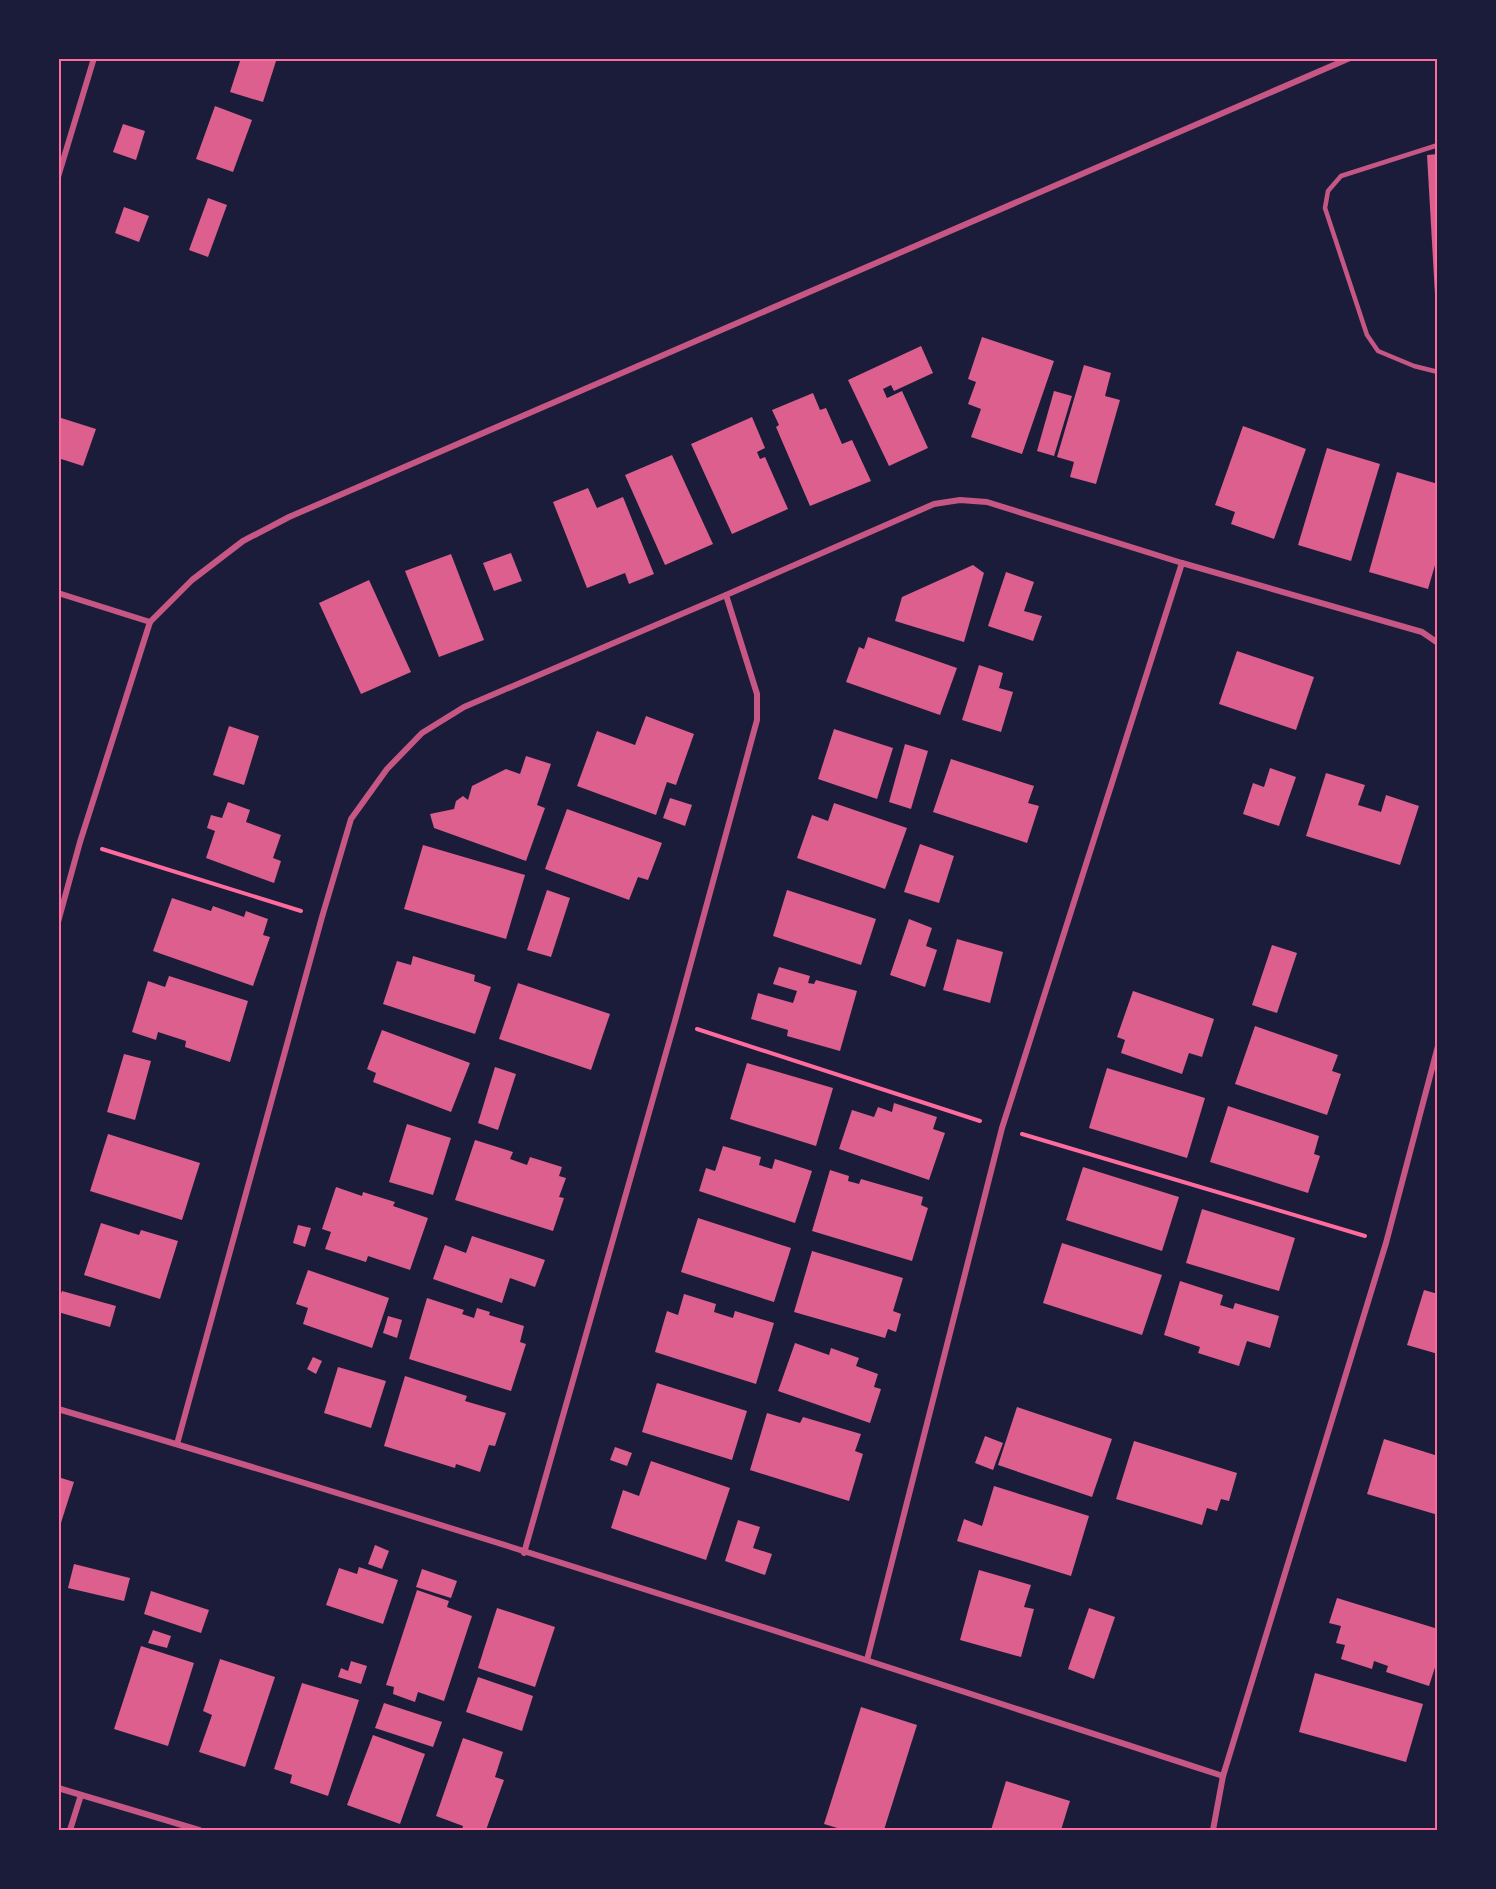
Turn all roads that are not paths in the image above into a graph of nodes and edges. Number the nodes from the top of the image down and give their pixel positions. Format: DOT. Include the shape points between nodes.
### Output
graph roads {
  1 [pos="94,58"];
  2 [pos="1350,58"];
  3 [pos="1437,145"];
  4 [pos="58,177"];
  5 [pos="1437,372"];
  6 [pos="1182,563"];
  7 [pos="58,593"];
  8 [pos="726,595"];
  9 [pos="150,622"];
  10 [pos="1437,643"];
  11 [pos="58,922"];
  12 [pos="1437,1046"];
  13 [pos="58,1409"];
  14 [pos="177,1444"];
  15 [pos="524,1553"];
  16 [pos="867,1660"];
  17 [pos="1223,1776"];
  18 [pos="58,1788"];
  19 [pos="81,1795"];
  20 [pos="70,1830"];
  21 [pos="199,1830"];
  22 [pos="1213,1830"];
  1 -- 4 [label="street"];
  2 -- 9 [label="street" via="289,517 235,548 192,580"];
  3 -- 5 [label="lane" via="1341,177 1328,191 1325,208 1367,335 1378,351"];
  6 -- 8 [label="street" via="987,502 960,500 934,504"];
  6 -- 10 [label="street" via="1422,632"];
  6 -- 16 [label="street" via="1002,1128"];
  7 -- 9 [label="street"];
  8 -- 14 [label="street" via="464,706 423,733 387,769 351,819"];
  8 -- 15 [label="street" via="757,694 757,720"];
  9 -- 11 [label="street"];
  12 -- 17 [label="street" via="1386,1243"];
  13 -- 14 [label="street"];
  14 -- 15 [label="street"];
  15 -- 16 [label="street"];
  16 -- 17 [label="street"];
  17 -- 22 [label="street"];
  18 -- 19 [label="street"];
  19 -- 20 [label="street"];
  19 -- 21 [label="street"];
}
